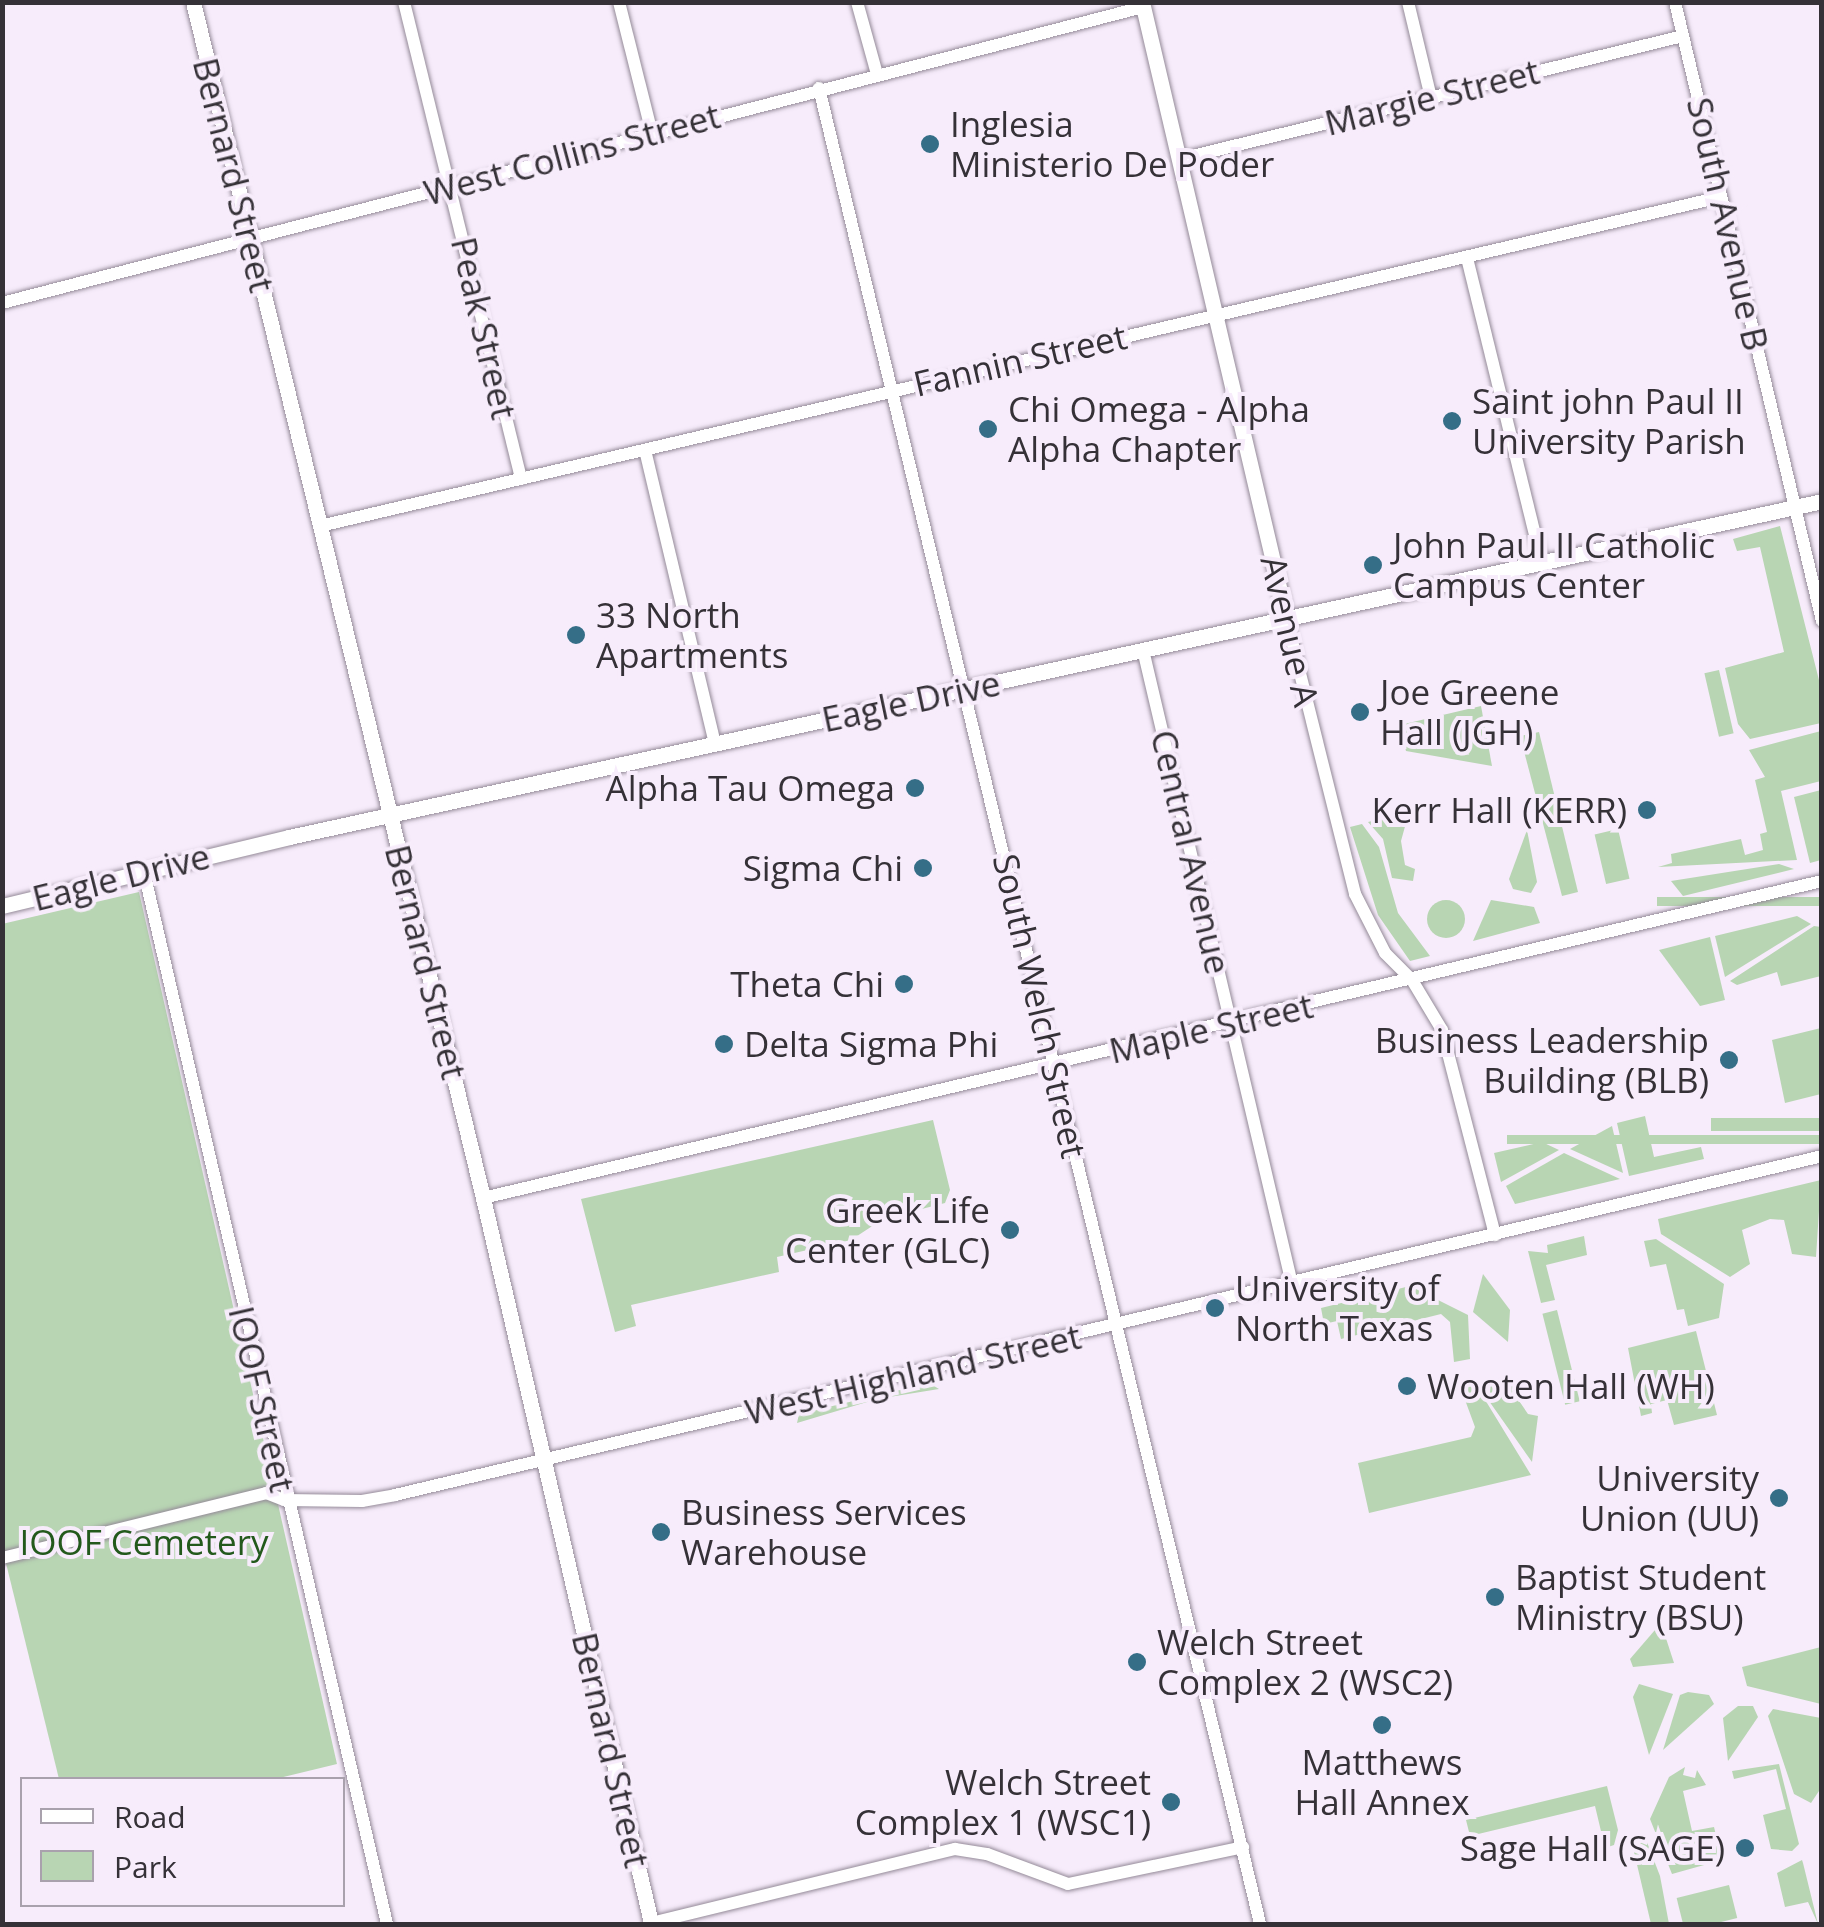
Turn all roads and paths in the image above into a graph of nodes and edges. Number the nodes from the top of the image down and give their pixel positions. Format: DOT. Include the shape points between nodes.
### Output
graph roads {
  1 [pos="193,2"];
  2 [pos="404,2"];
  3 [pos="620,2"];
  4 [pos="857,2"];
  5 [pos="1408,2"];
  6 [pos="1676,2"];
  7 [pos="1142,5"];
  8 [pos="1683,36"];
  9 [pos="877,74"];
  10 [pos="819,88"];
  11 [pos="1431,98"];
  12 [pos="652,133"];
  13 [pos="1180,158"];
  14 [pos="450,187"];
  15 [pos="1721,197"];
  16 [pos="250,240"];
  17 [pos="1466,258"];
  18 [pos="2,303"];
  19 [pos="1216,315"];
  20 [pos="894,388"];
  21 [pos="645,450"];
  22 [pos="520,479"];
  23 [pos="1822,501"];
  24 [pos="1795,507"];
  25 [pos="320,526"];
  26 [pos="1542,562"];
  27 [pos="1287,621"];
  28 [pos="1822,621"];
  29 [pos="1144,654"];
  30 [pos="964,689"];
  31 [pos="715,744"];
  32 [pos="390,815"];
  33 [pos="144,872"];
  34 [pos="1822,881"];
  35 [pos="2,906"];
  36 [pos="1412,980"];
  37 [pos="1231,1023"];
  38 [pos="1054,1065"];
  39 [pos="1822,1156"];
  40 [pos="483,1198"];
  41 [pos="1494,1235"];
  42 [pos="1292,1284"];
  43 [pos="1116,1326"];
  44 [pos="544,1461"];
  45 [pos="284,1500"];
  46 [pos="2,1558"];
  47 [pos="1243,1847"];
  48 [pos="651,1923"];
  49 [pos="387,1924"];
  50 [pos="1260,1924"];
  1 -- 16 [label="street, Bernard Street"];
  2 -- 14 [label="street, Peak Street"];
  3 -- 12 [label="street"];
  4 -- 9 [label="street"];
  5 -- 11 [label="street"];
  6 -- 8 [label="street, South Avenue B"];
  7 -- 9 [label="street, West Collins Street"];
  7 -- 13 [label="street, Avenue A"];
  8 -- 11 [label="street, Margie Street"];
  8 -- 15 [label="street, South Avenue B"];
  9 -- 10 [label="street, West Collins Street"];
  10 -- 12 [label="street, West Collins Street"];
  10 -- 20 [label="street, South Welch Street"];
  11 -- 13 [label="street, Margie Street"];
  12 -- 14 [label="street, West Collins Street"];
  13 -- 19 [label="street, Avenue A"];
  14 -- 16 [label="street, West Collins Street"];
  14 -- 22 [label="street, Peak Street"];
  15 -- 17 [label="street, Fannin Street"];
  15 -- 24 [label="street, South Avenue B"];
  16 -- 18 [label="street, West Collins Street"];
  16 -- 25 [label="street, Bernard Street"];
  17 -- 19 [label="street, Fannin Street"];
  17 -- 26 [label="street"];
  19 -- 20 [label="street, Fannin Street"];
  19 -- 27 [label="street, Avenue A"];
  20 -- 21 [label="street, Fannin Street"];
  20 -- 30 [label="street, South Welch Street"];
  21 -- 22 [label="street, Fannin Street"];
  21 -- 31 [label="street"];
  22 -- 25 [label="street, Fannin Street"];
  23 -- 24 [label="street, Eagle Drive"];
  24 -- 26 [label="street, Eagle Drive"];
  24 -- 28 [label="street, South Avenue B"];
  25 -- 32 [label="street, Bernard Street"];
  26 -- 27 [label="street, Eagle Drive"];
  27 -- 29 [label="street, Eagle Drive"];
  27 -- 36 [label="street, Avenue A" via="1355,894 1385,953"];
  29 -- 30 [label="street, Eagle Drive"];
  29 -- 37 [label="street, Central Avenue"];
  30 -- 31 [label="street, Eagle Drive"];
  30 -- 38 [label="street, South Welch Street"];
  31 -- 32 [label="street, Eagle Drive"];
  32 -- 33 [label="street, Eagle Drive"];
  32 -- 40 [label="street, Bernard Street"];
  33 -- 35 [label="street, Eagle Drive"];
  33 -- 45 [label="street, IOOF Street"];
  34 -- 36 [label="street, Maple Street"];
  36 -- 37 [label="street, Maple Street"];
  36 -- 41 [label="street, Avenue A" via="1442,1030"];
  37 -- 38 [label="street, Maple Street"];
  37 -- 42 [label="street, Central Avenue"];
  38 -- 40 [label="street, Maple Street"];
  38 -- 43 [label="street, South Welch Street"];
  39 -- 41 [label="street, West Highland Street"];
  40 -- 44 [label="street, Bernard Street"];
  41 -- 42 [label="street, West Highland Street"];
  42 -- 43 [label="street, West Highland Street"];
  43 -- 44 [label="street, West Highland Street"];
  43 -- 47 [label="street, South Welch Street"];
  44 -- 45 [label="street, West Highland Street" via="362,1501"];
  44 -- 48 [label="street, Bernard Street"];
  45 -- 46 [label="street, West Highland Street" via="266,1493"];
  45 -- 49 [label="street, IOOF Street"];
  47 -- 48 [label="street" via="1068,1884 954,1849"];
  47 -- 50 [label="street, South Welch Street"];
}
